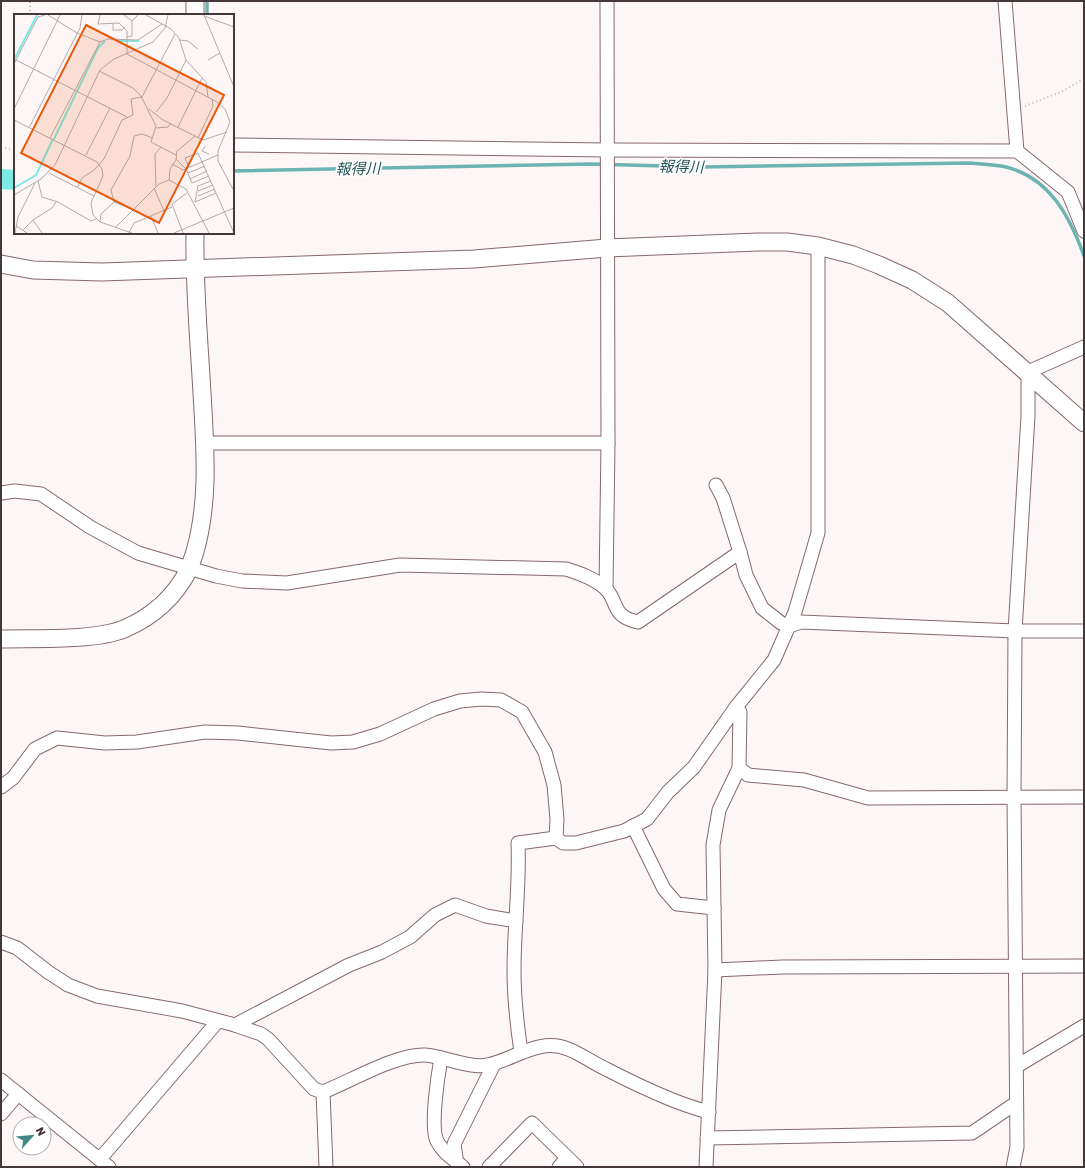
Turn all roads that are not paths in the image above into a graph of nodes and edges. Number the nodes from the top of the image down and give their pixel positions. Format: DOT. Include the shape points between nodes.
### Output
graph roads {
  1 [pos="195,1"];
  2 [pos="607,1"];
  3 [pos="1005,1"];
  4 [pos="195,14"];
  5 [pos="234,145"];
  6 [pos="1017,151"];
  7 [pos="608,153"];
  8 [pos="1084,230"];
  9 [pos="195,234"];
  10 [pos="818,246"];
  11 [pos="607,248"];
  12 [pos="1,264"];
  13 [pos="195,268"];
  14 [pos="1084,347"];
  15 [pos="1028,372"];
  16 [pos="1084,423"];
  17 [pos="205,442"];
  18 [pos="608,443"];
  19 [pos="716,485"];
  20 [pos="1,493"];
  21 [pos="740,552"];
  22 [pos="190,569"];
  23 [pos="606,589"];
  24 [pos="789,626"];
  25 [pos="1016,631"];
  26 [pos="1084,631"];
  27 [pos="1,639"];
  28 [pos="736,707"];
  29 [pos="738,768"];
  30 [pos="1,787"];
  31 [pos="1084,797"];
  32 [pos="1014,798"];
  33 [pos="634,826"];
  34 [pos="556,838"];
  35 [pos="714,908"];
  36 [pos="516,921"];
  37 [pos="2,940"];
  38 [pos="1084,966"];
  39 [pos="1017,968"];
  40 [pos="714,970"];
  41 [pos="218,1021"];
  42 [pos="235,1025"];
  43 [pos="1084,1026"];
  44 [pos="521,1052"];
  45 [pos="441,1058"];
  46 [pos="494,1064"];
  47 [pos="1017,1066"];
  48 [pos="1,1080"];
  49 [pos="323,1092"];
  50 [pos="18,1094"];
  51 [pos="1016,1103"];
  52 [pos="709,1112"];
  53 [pos="1,1114"];
  54 [pos="707,1138"];
  55 [pos="105,1163"];
  56 [pos="568,1164"];
  57 [pos="458,1166"];
  58 [pos="326,1167"];
  59 [pos="489,1167"];
  60 [pos="706,1167"];
  61 [pos="1013,1167"];
  1 -- 4 [label="street"];
  2 -- 7 [label="street"];
  3 -- 6 [label="street"];
  5 -- 7 [label="street"];
  6 -- 7 [label="street"];
  6 -- 8 [label="street" via="1068,192"];
  7 -- 11 [label="street"];
  9 -- 13 [label="street"];
  10 -- 11 [label="street" via="758,242"];
  10 -- 15 [label="street" via="853,255 912,280 948,303"];
  10 -- 24 [label="street" via="818,533"];
  11 -- 13 [label="street" via="474,259"];
  11 -- 18 [label="street"];
  12 -- 13 [label="street" via="33,270 69,272"];
  13 -- 17 [label="street"];
  14 -- 15 [label="street"];
  15 -- 16 [label="street"];
  15 -- 25 [label="street" via="1028,416"];
  17 -- 18 [label="street"];
  17 -- 22 [label="street" via="204,498 198,539"];
  18 -- 23 [label="street"];
  19 -- 21 [label="street" via="723,498"];
  20 -- 22 [label="street" via="15,491 41,494 90,527 138,553"];
  21 -- 23 [label="street" via="638,622 618,612"];
  21 -- 24 [label="street" via="746,575 762,608"];
  22 -- 23 [label="street" via="242,580 287,583 400,565 566,569 584,574"];
  22 -- 27 [label="street" via="169,599 155,612 109,634"];
  24 -- 25 [label="street" via="801,622"];
  24 -- 28 [label="street" via="774,660"];
  25 -- 26 [label="street"];
  25 -- 32 [label="street"];
  28 -- 29 [label="street" via="740,712"];
  28 -- 33 [label="street" via="694,767 668,792 647,819"];
  29 -- 32 [label="street" via="748,775 804,780 868,798"];
  29 -- 35 [label="street" via="719,810 713,845"];
  30 -- 34 [label="street" via="13,778 35,749 57,738 105,743 137,742 205,732 331,743 353,742 380,734 447,705 481,699 501,700 522,712 545,752 554,785"];
  31 -- 32 [label="street"];
  32 -- 39 [label="street"];
  33 -- 34 [label="street" via="576,843 563,843"];
  33 -- 35 [label="street" via="664,889 677,904"];
  34 -- 36 [label="street" via="518,842"];
  35 -- 40 [label="street"];
  36 -- 42 [label="street" via="486,916 455,905 435,915 410,937 388,949 349,965"];
  36 -- 44 [label="street" via="515,1010"];
  37 -- 41 [label="street" via="68,985 97,996 182,1011"];
  38 -- 39 [label="street"];
  39 -- 40 [label="street" via="782,967"];
  39 -- 47 [label="street"];
  40 -- 52 [label="street"];
  41 -- 42 [label="street"];
  41 -- 55 [label="street"];
  42 -- 49 [label="street" via="268,1038 314,1089"];
  43 -- 47 [label="street"];
  44 -- 46 [label="street"];
  44 -- 52 [label="street" via="548,1046 568,1048 613,1072 693,1108"];
  45 -- 46 [label="street" via="473,1065"];
  45 -- 49 [label="street" via="425,1055 405,1056"];
  45 -- 57 [label="street" via="436,1140"];
  46 -- 57 [label="street" via="454,1144"];
  47 -- 51 [label="street"];
  48 -- 50 [label="street"];
  49 -- 58 [label="street"];
  50 -- 53 [label="street"];
  50 -- 55 [label="street"];
  51 -- 54 [label="street" via="972,1134"];
  51 -- 61 [label="street" via="1017,1147"];
  52 -- 54 [label="street"];
  54 -- 60 [label="street"];
  56 -- 59 [label="street" via="532,1123"];
}
